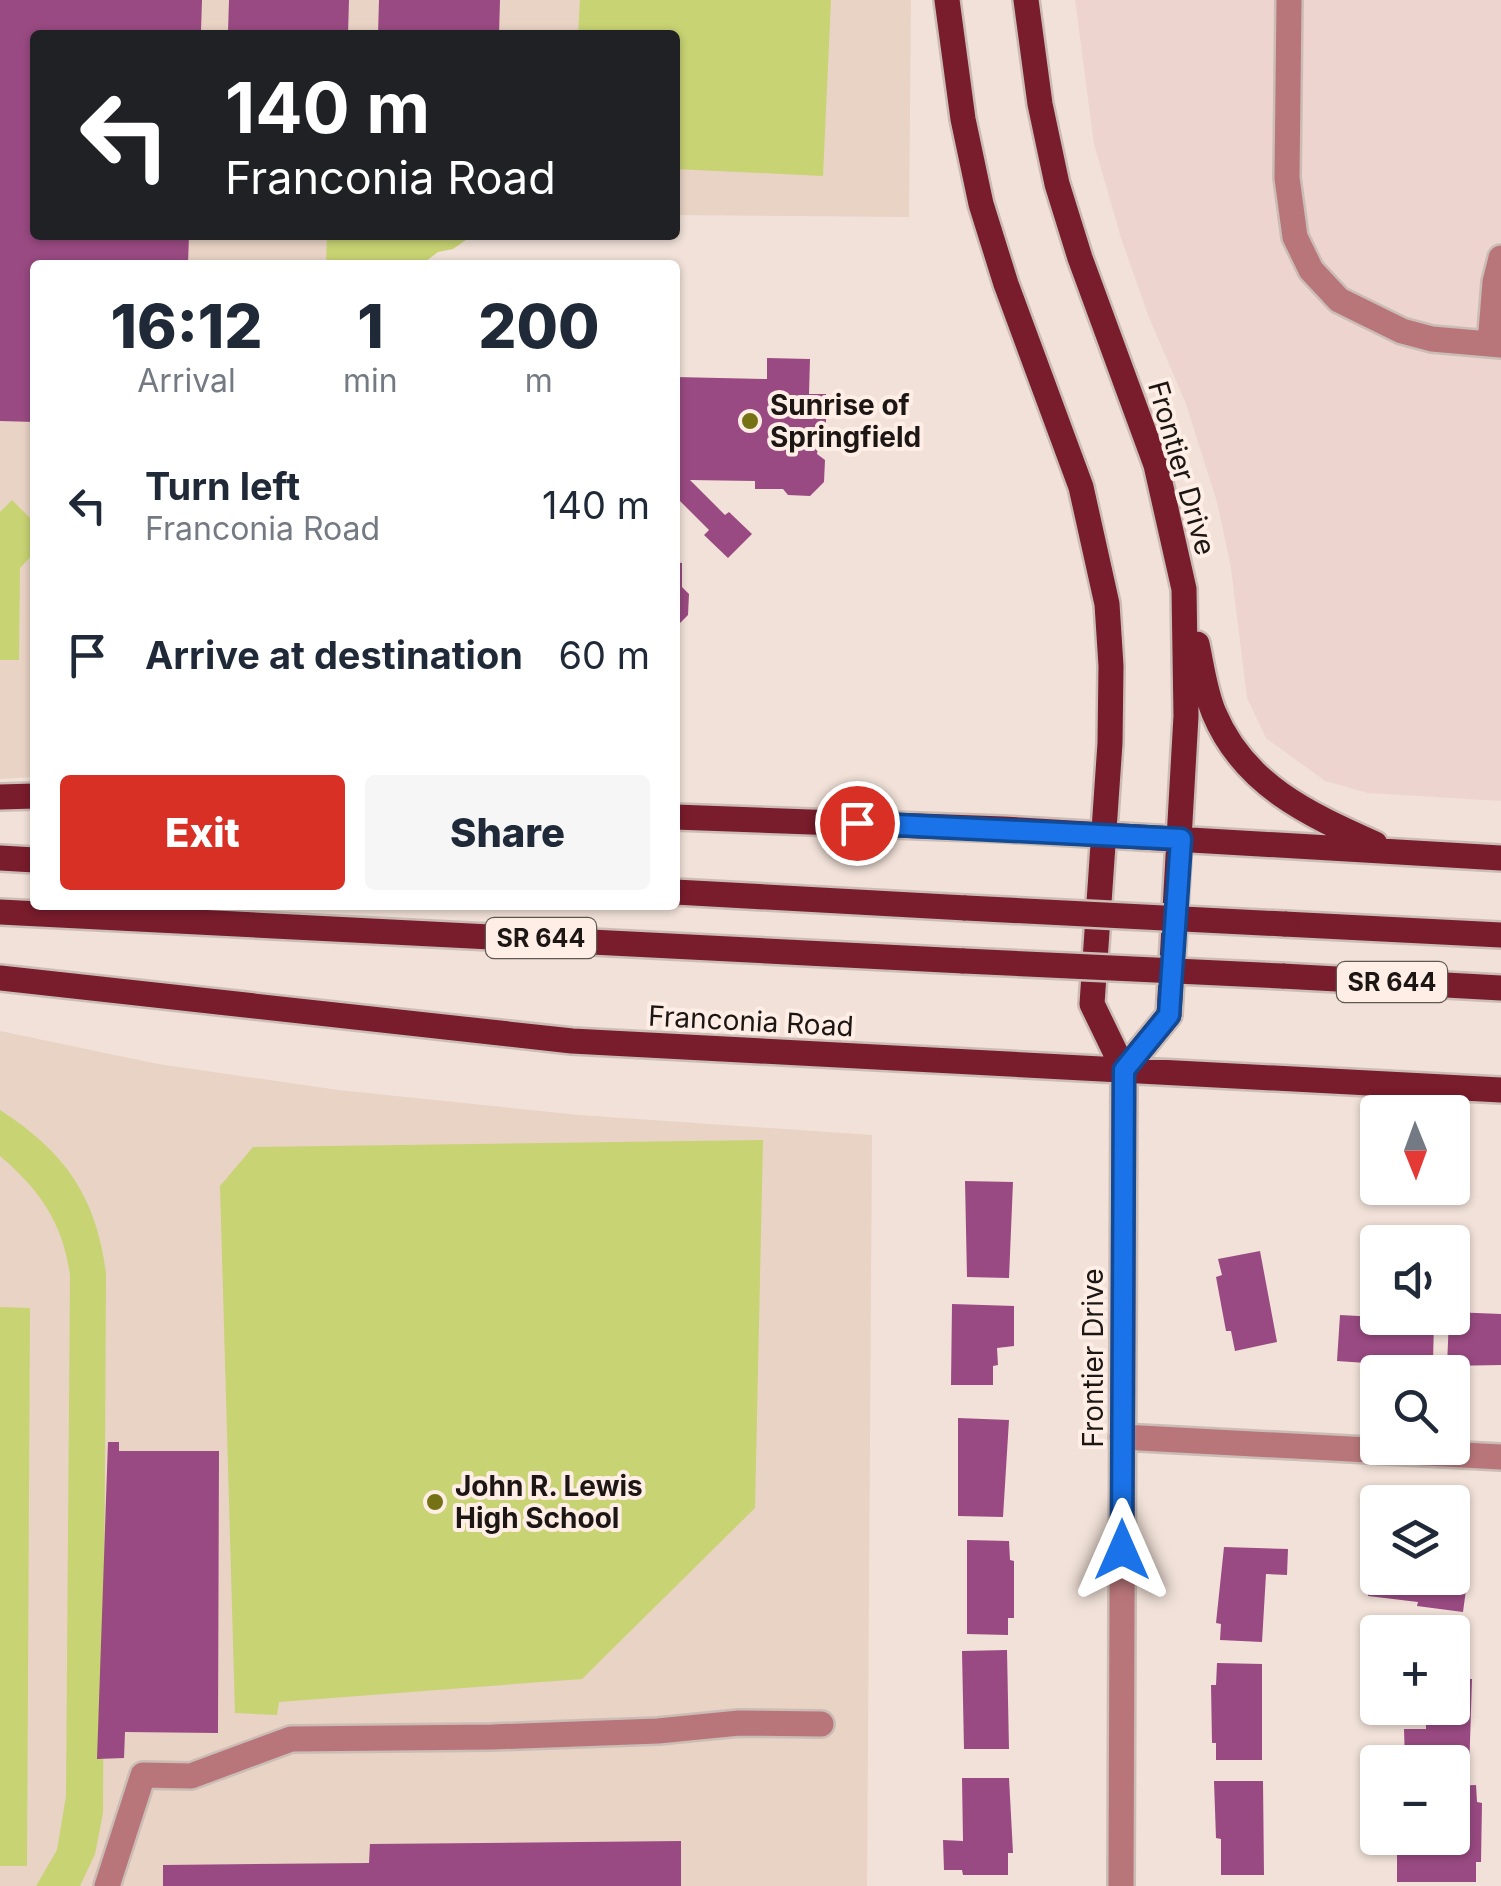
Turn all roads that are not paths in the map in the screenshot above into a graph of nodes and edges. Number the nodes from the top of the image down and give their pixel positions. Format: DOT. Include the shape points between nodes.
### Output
graph roads {
  1 [pos="947,0"];
  2 [pos="1026,0"];
  3 [pos="1289,0"];
  4 [pos="1501,258"];
  5 [pos="1495,345"];
  6 [pos="1184,589"];
  7 [pos="30,796"];
  8 [pos="0,798"];
  9 [pos="680,817"];
  10 [pos="1103,834"];
  11 [pos="1181,839"];
  12 [pos="1393,852"];
  13 [pos="0,858"];
  14 [pos="1501,858"];
  15 [pos="30,860"];
  16 [pos="680,892"];
  17 [pos="0,912"];
  18 [pos="1501,935"];
  19 [pos="0,978"];
  20 [pos="1501,988"];
  21 [pos="1124,1070"];
  22 [pos="1501,1090"];
  23 [pos="1122,1437"];
  24 [pos="1501,1457"];
  25 [pos="821,1724"];
  26 [pos="107,1886"];
  27 [pos="1121,1886"];
  1 -- 10 [label="main road, Frontier Drive" via="981,204 1081,488 1104,586 1111,666"];
  2 -- 6 [label="main road, Frontier Drive" via="1058,184 1156,465"];
  3 -- 5 [label="street" via="1287,178 1295,238 1311,270 1340,300 1402,331"];
  4 -- 5 [label="street"];
  6 -- 11 [label="main road, Frontier Drive"];
  6 -- 12 [label="main road" via="1212,710 1246,765 1288,802"];
  7 -- 8 [label="main road"];
  9 -- 10 [label="main road"];
  10 -- 11 [label="main road"];
  10 -- 21 [label="main road, Frontier Drive" via="1092,1004"];
  11 -- 12 [label="main road"];
  11 -- 21 [label="main road, Frontier Drive" via="1169,1015"];
  12 -- 14 [label="main road"];
  13 -- 15 [label="main road"];
  16 -- 18 [label="main road, SR 644, bridge"];
  17 -- 20 [label="main road, SR 644, bridge"];
  19 -- 21 [label="main road, Franconia Road" via="572,1040"];
  21 -- 22 [label="main road, Franconia Road"];
  21 -- 23 [label="street, Frontier Drive"];
  23 -- 24 [label="street"];
  23 -- 27 [label="street, Frontier Drive"];
  25 -- 26 [label="street" via="292,1738 191,1776 142,1775"];
}
